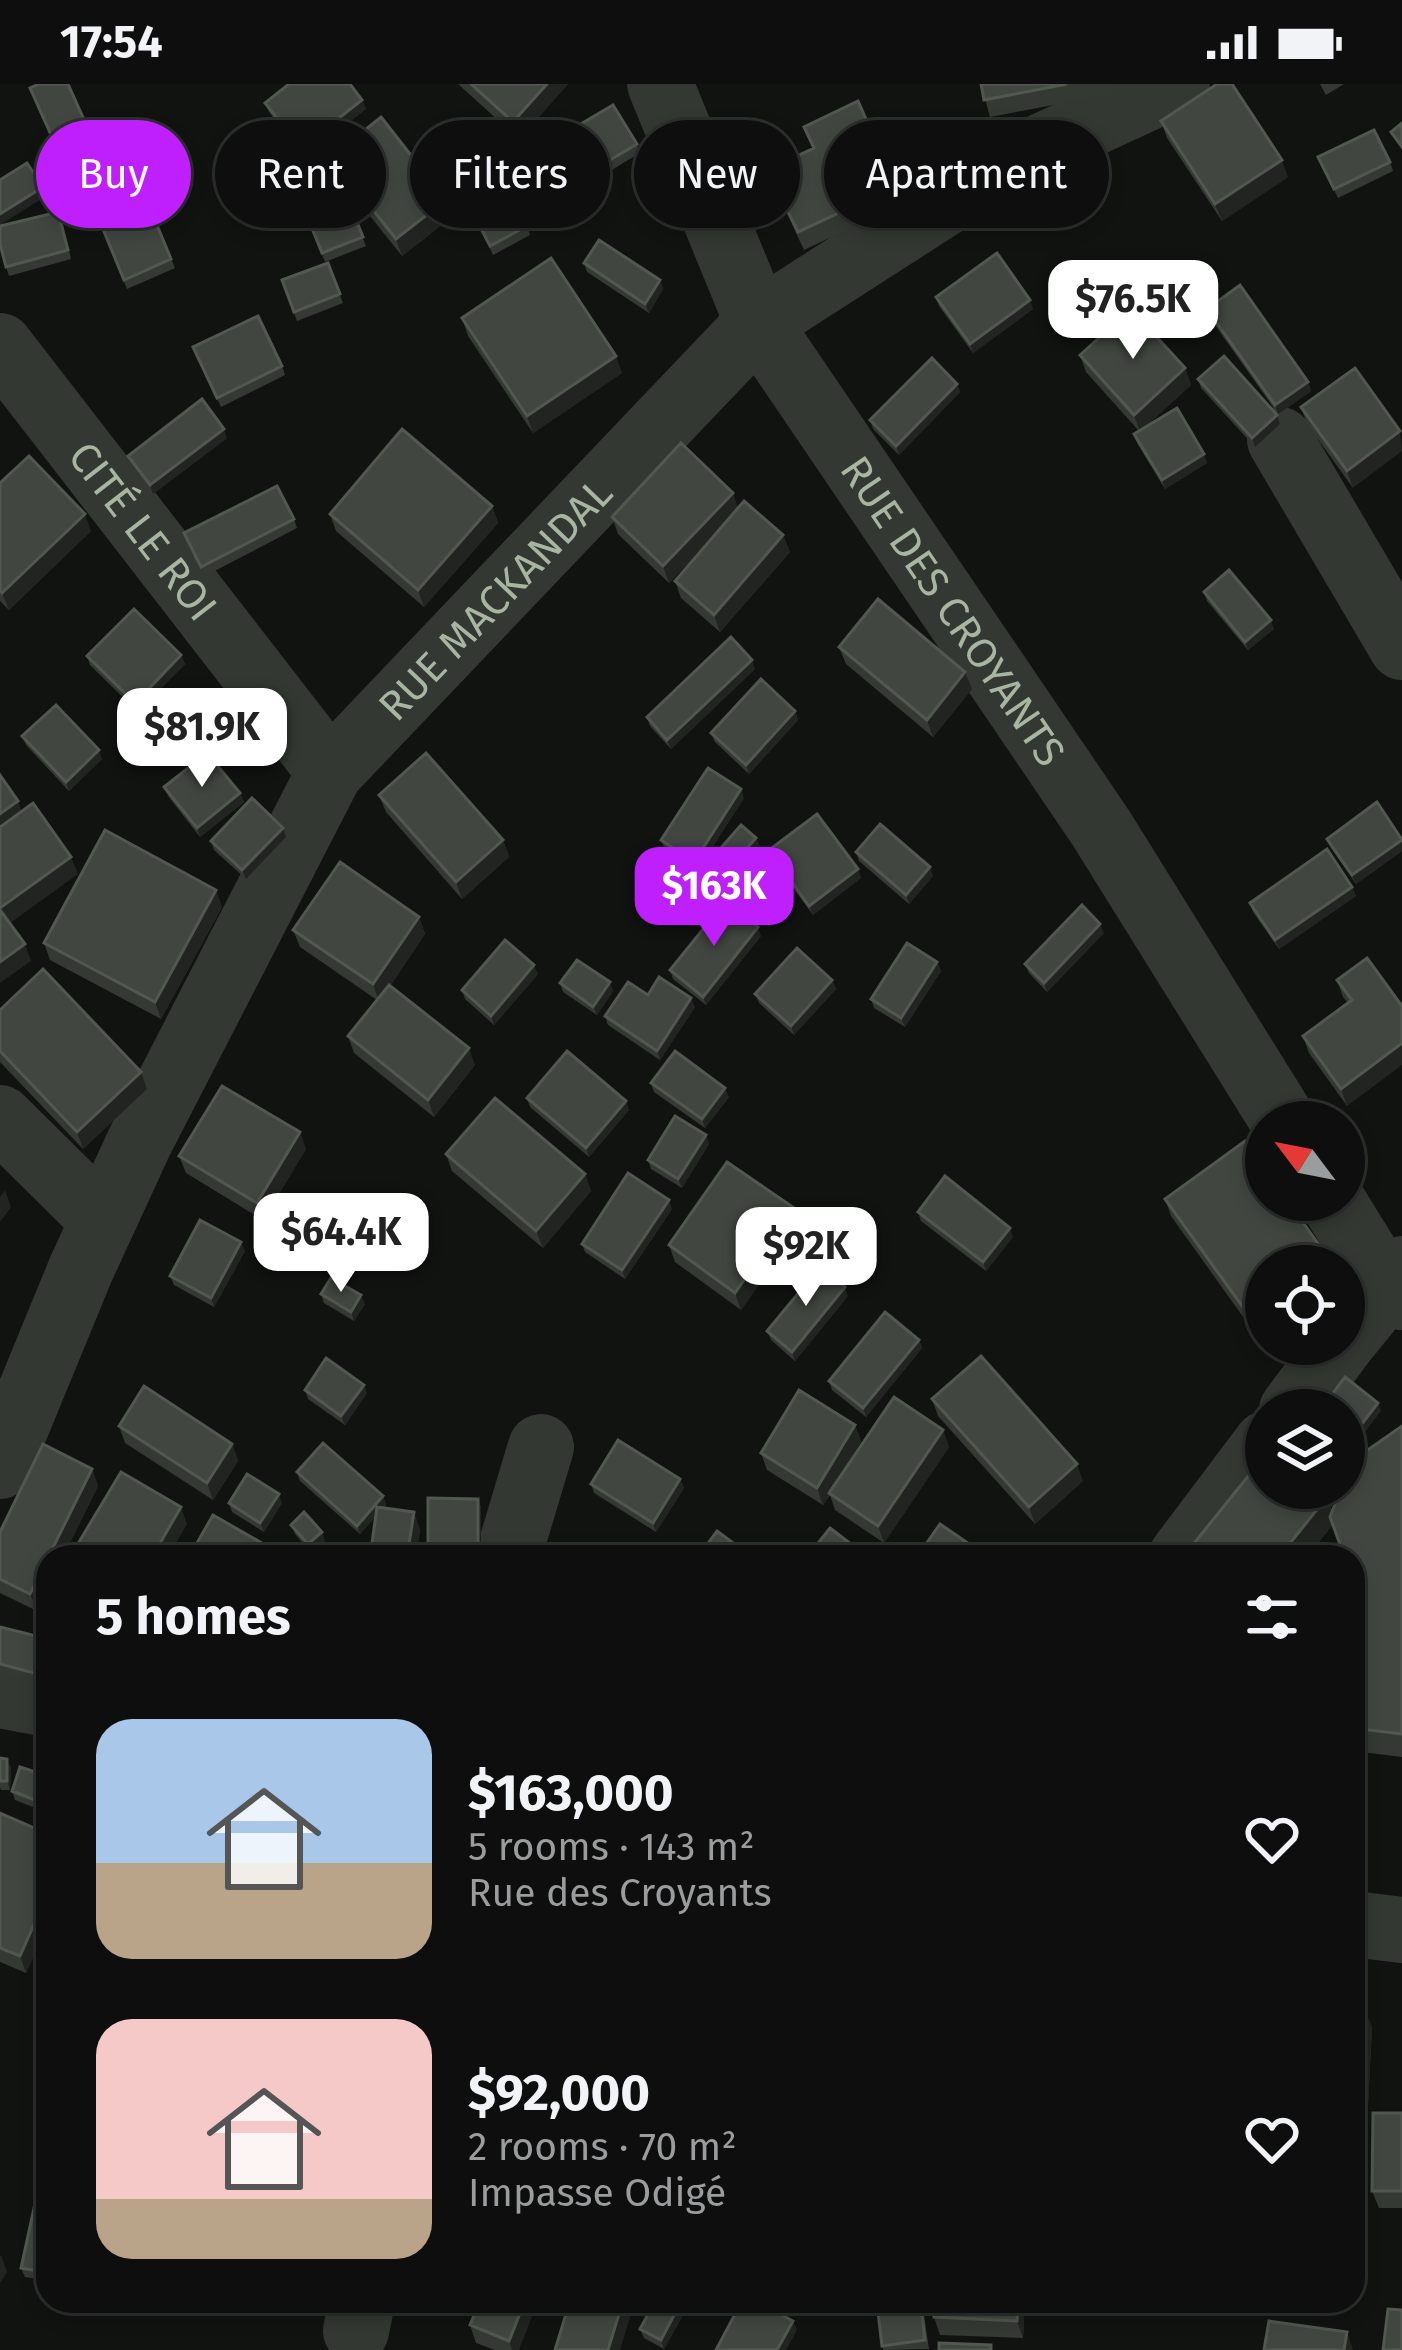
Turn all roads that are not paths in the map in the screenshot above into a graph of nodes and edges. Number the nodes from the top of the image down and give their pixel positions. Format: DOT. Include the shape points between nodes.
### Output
graph roads {
  1 [pos="660,84"];
  2 [pos="1177,84"];
  3 [pos="758,323"];
  4 [pos="0,346"];
  5 [pos="1280,440"];
  6 [pos="1402,646"];
  7 [pos="330,772"];
  8 [pos="1270,1101"];
  9 [pos="0,1118"];
  10 [pos="103,1220"];
  11 [pos="1348,1221"];
  12 [pos="1396,1284"];
  13 [pos="1365,1317"];
  14 [pos="541,1447"];
  15 [pos="0,1466"];
  16 [pos="1245,1472"];
  17 [pos="512,1545"];
  18 [pos="1190,1545"];
  19 [pos="0,1694"];
  20 [pos="36,1701"];
  21 [pos="1365,1925"];
  22 [pos="1402,1930"];
  1 -- 3 [label="street, RUE DES CROYANTS"];
  2 -- 3 [label="street, RUE MACKANDAL" via="1010,161"];
  3 -- 7 [label="street, RUE MACKANDAL"];
  3 -- 8 [label="street, RUE DES CROYANTS" via="1101,827"];
  4 -- 7 [label="street, CITÉ LE ROI"];
  5 -- 6 [label="street"];
  7 -- 10 [label="street, RUE MACKANDAL"];
  9 -- 10 [label="street"];
  10 -- 15 [label="street, RUE MACKANDAL"];
  11 -- 12 [label="street"];
  12 -- 13 [label="street"];
  14 -- 17 [label="street"];
  16 -- 18 [label="street"];
  19 -- 20 [label="street"];
  21 -- 22 [label="street"];
}
